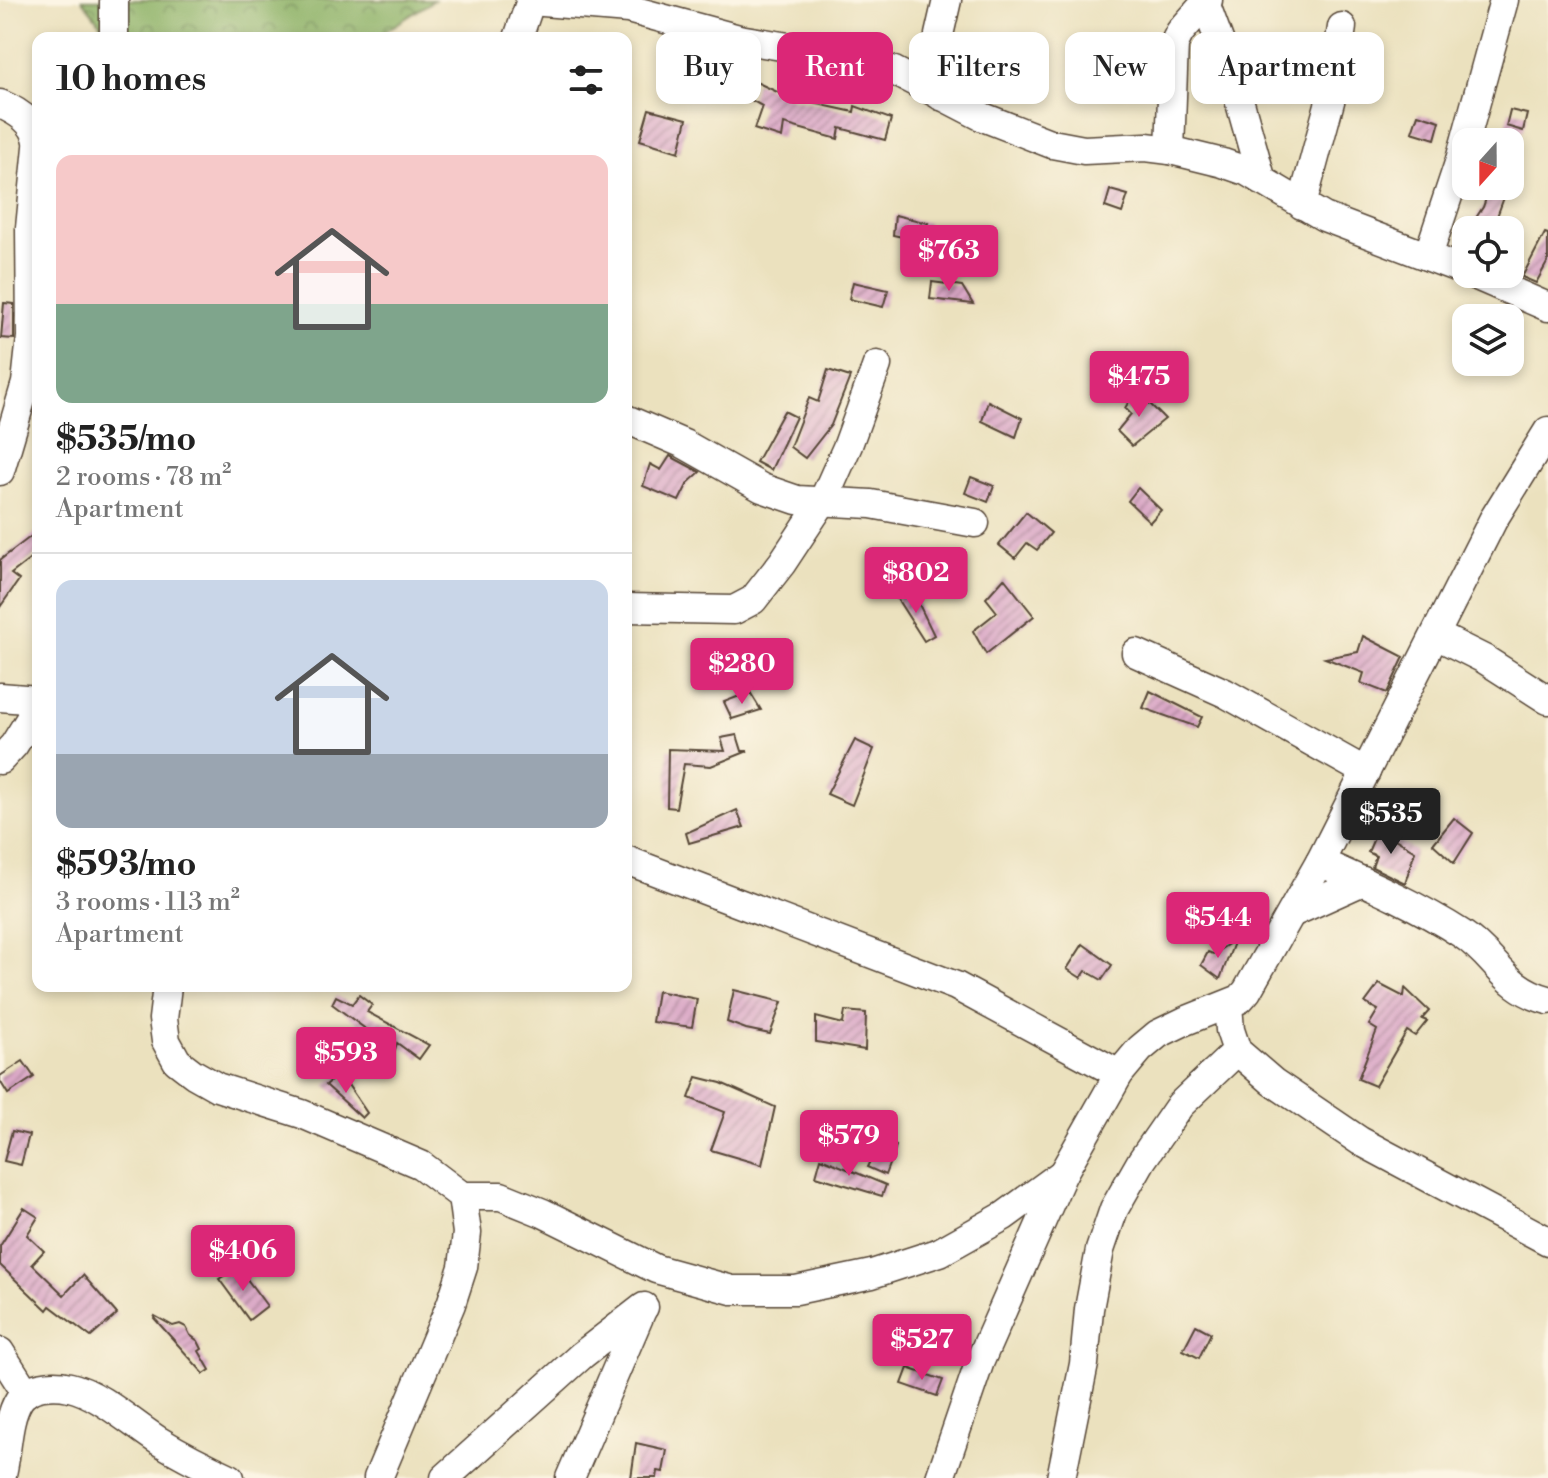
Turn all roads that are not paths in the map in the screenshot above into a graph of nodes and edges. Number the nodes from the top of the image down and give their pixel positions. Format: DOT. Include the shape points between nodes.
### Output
graph roads {
  1 [pos="947,0"];
  2 [pos="1504,0"];
  3 [pos="531,1"];
  4 [pos="110,2"];
  5 [pos="1207,3"];
  6 [pos="1342,27"];
  7 [pos="113,32"];
  8 [pos="520,32"];
  9 [pos="940,32"];
  10 [pos="909,79"];
  11 [pos="0,104"];
  12 [pos="957,104"];
  13 [pos="32,127"];
  14 [pos="1170,150"];
  15 [pos="1262,181"];
  16 [pos="1302,205"];
  17 [pos="32,206"];
  18 [pos="1428,256"];
  19 [pos="1452,265"];
  20 [pos="1504,288"];
  21 [pos="1548,307"];
  22 [pos="877,365"];
  23 [pos="632,422"];
  24 [pos="1548,431"];
  25 [pos="1539,466"];
  26 [pos="0,471"];
  27 [pos="823,501"];
  28 [pos="975,523"];
  29 [pos="632,608"];
  30 [pos="1436,635"];
  31 [pos="1136,653"];
  32 [pos="0,697"];
  33 [pos="1548,700"];
  34 [pos="32,702"];
  35 [pos="32,714"];
  36 [pos="0,760"];
  37 [pos="1366,772"];
  38 [pos="632,862"];
  39 [pos="1320,862"];
  40 [pos="1363,881"];
  41 [pos="1294,912"];
  42 [pos="166,992"];
  43 [pos="1548,1000"];
  44 [pos="1228,1005"];
  45 [pos="1237,1051"];
  46 [pos="1119,1074"];
  47 [pos="1063,1173"];
  48 [pos="462,1196"];
  49 [pos="1548,1241"];
  50 [pos="656,1269"];
  51 [pos="644,1307"];
  52 [pos="0,1352"];
  53 [pos="14,1400"];
  54 [pos="1,1478"];
  55 [pos="230,1478"];
  56 [pos="378,1478"];
  57 [pos="445,1478"];
  58 [pos="570,1478"];
  59 [pos="940,1478"];
  60 [pos="1061,1478"];
  1 -- 9 [label="street"];
  2 -- 18 [label="street"];
  3 -- 8 [label="street"];
  3 -- 10 [label="street" via="628,9 739,39 861,59"];
  4 -- 7 [label="street"];
  5 -- 14 [label="street" via="1174,44"];
  5 -- 15 [label="street"];
  6 -- 16 [label="street" via="1332,94"];
  11 -- 13 [label="street"];
  12 -- 14 [label="street" via="1052,144 1084,150"];
  14 -- 15 [label="street" via="1236,167"];
  15 -- 16 [label="street"];
  16 -- 18 [label="street" via="1340,225"];
  17 -- 26 [label="street" via="26,383"];
  18 -- 19 [label="street"];
  20 -- 21 [label="street"];
  22 -- 27 [label="street"];
  23 -- 27 [label="street" via="762,488 797,500"];
  24 -- 25 [label="street"];
  25 -- 30 [label="street" via="1493,520"];
  27 -- 28 [label="street" via="918,510"];
  27 -- 29 [label="street" via="753,600 734,610"];
  30 -- 33 [label="street"];
  30 -- 37 [label="street"];
  31 -- 37 [label="street" via="1225,693"];
  32 -- 34 [label="street"];
  35 -- 36 [label="street"];
  37 -- 39 [label="street"];
  38 -- 46 [label="street" via="956,986"];
  39 -- 40 [label="street"];
  39 -- 41 [label="street"];
  40 -- 41 [label="street"];
  40 -- 43 [label="street" via="1465,936 1522,992"];
  41 -- 44 [label="street" via="1247,991"];
  42 -- 48 [label="street" via="166,1041 177,1061 194,1074 411,1160"];
  44 -- 45 [label="street"];
  44 -- 46 [label="street" via="1158,1034"];
  45 -- 49 [label="street" via="1360,1141"];
  45 -- 60 [label="street" via="1180,1105 1114,1209 1100,1250"];
  46 -- 47 [label="street"];
  47 -- 50 [label="street" via="1004,1216 940,1252 872,1274 796,1290 732,1290"];
  47 -- 59 [label="street" via="980,1361"];
  48 -- 50 [label="street" via="501,1196"];
  48 -- 56 [label="street" via="467,1233 463,1267"];
  50 -- 51 [label="street"];
  51 -- 57 [label="street" via="582,1355"];
  51 -- 58 [label="street"];
  52 -- 53 [label="street"];
  53 -- 54 [label="street"];
  53 -- 55 [label="street" via="49,1385 71,1387"];
}
